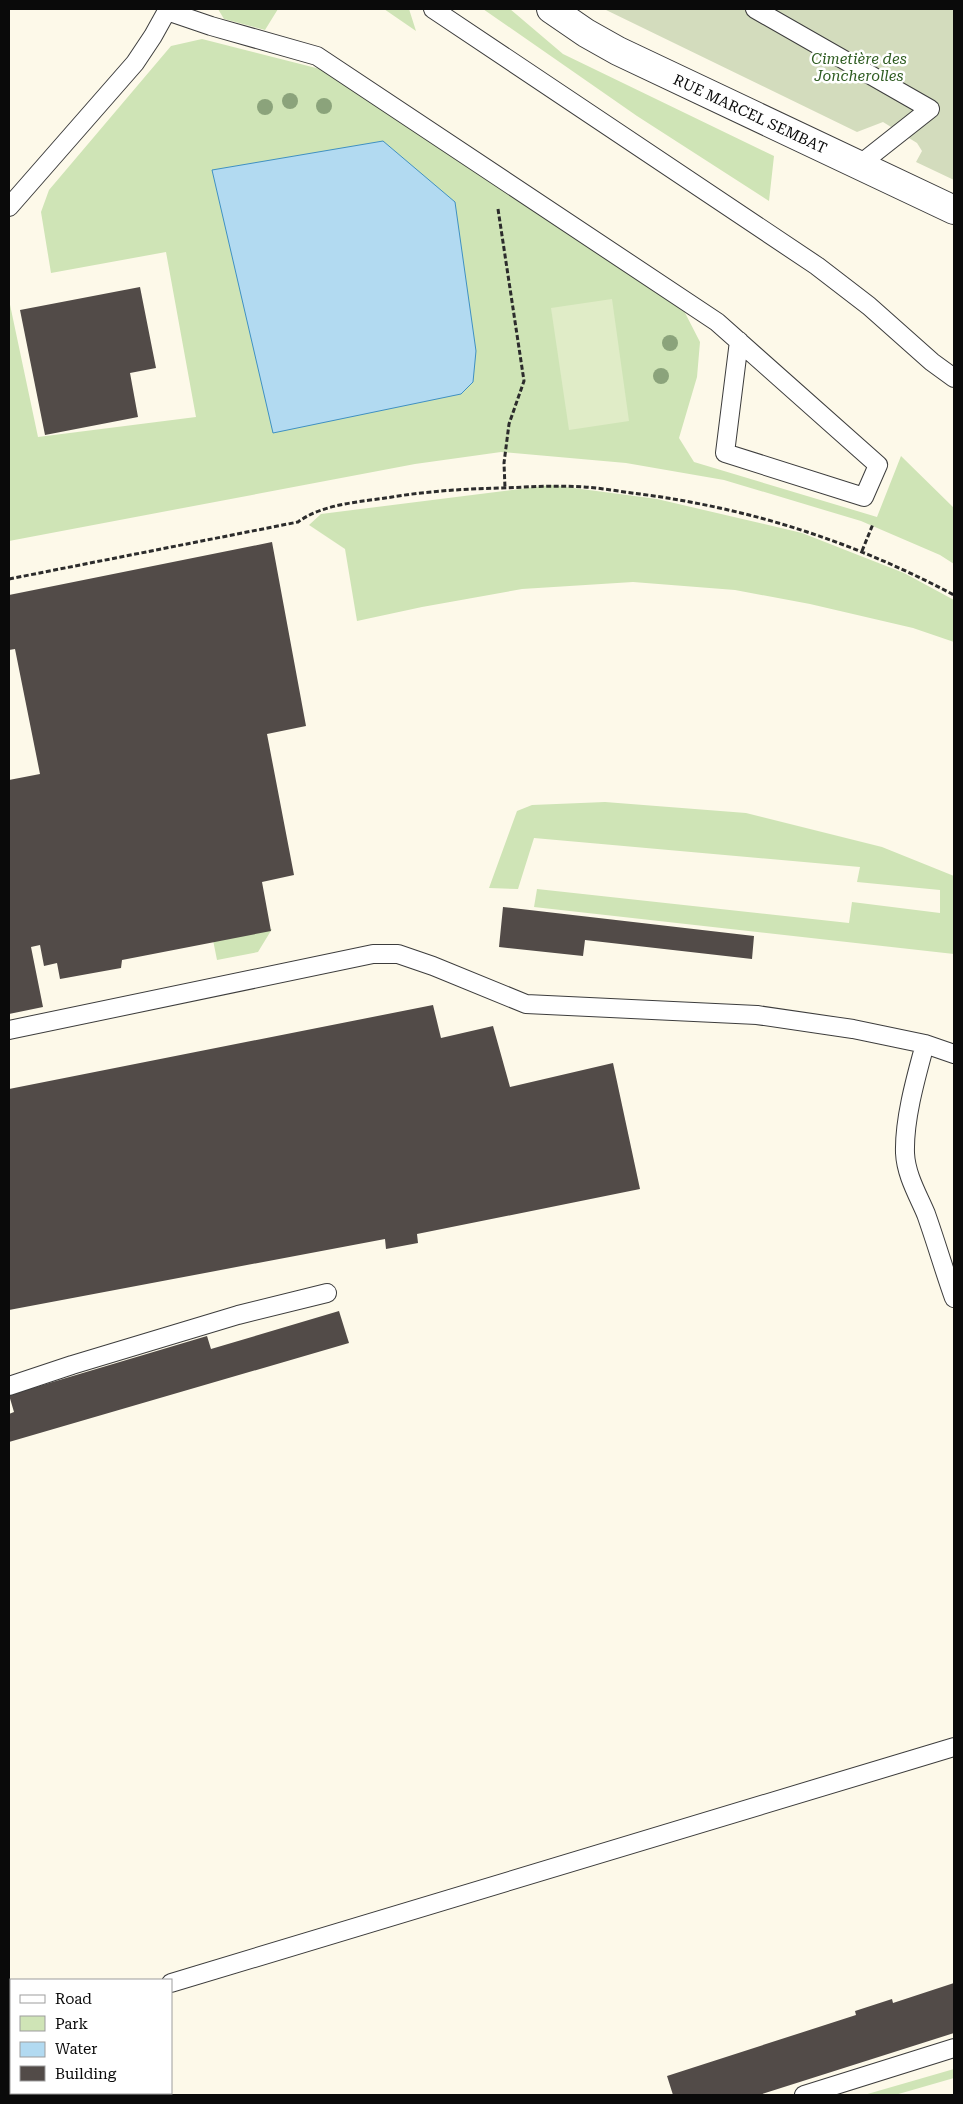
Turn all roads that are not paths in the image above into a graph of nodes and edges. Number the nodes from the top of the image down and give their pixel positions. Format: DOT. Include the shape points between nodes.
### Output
graph roads {
  1 [pos="433,9"];
  2 [pos="551,9"];
  3 [pos="755,9"];
  4 [pos="168,10"];
  5 [pos="859,165"];
  6 [pos="9,207"];
  7 [pos="954,210"];
  8 [pos="739,341"];
  9 [pos="954,378"];
  10 [pos="9,1030"];
  11 [pos="925,1044"];
  12 [pos="954,1054"];
  13 [pos="327,1293"];
  14 [pos="954,1298"];
  15 [pos="9,1386"];
  16 [pos="954,1747"];
  17 [pos="172,1983"];
  18 [pos="954,2048"];
  19 [pos="804,2095"];
  1 -- 9 [label="lane" via="818,266"];
  2 -- 5 [label="street, RUE MARCEL SEMBAT" via="618,51"];
  3 -- 5 [label="lane" via="930,109"];
  4 -- 6 [label="lane" via="134,62"];
  4 -- 8 [label="lane" via="211,26 317,56 718,322"];
  5 -- 7 [label="street, RUE MARCEL SEMBAT"];
  8 -- 8 [label="lane" via="878,465 864,496 725,453"];
  10 -- 11 [label="lane" via="373,954 398,954 526,1004 757,1015 853,1029"];
  11 -- 12 [label="lane"];
  11 -- 14 [label="lane" via="908,1121 905,1153 910,1176"];
  13 -- 15 [label="lane" via="238,1315"];
  16 -- 17 [label="lane"];
  18 -- 19 [label="lane"];
}
